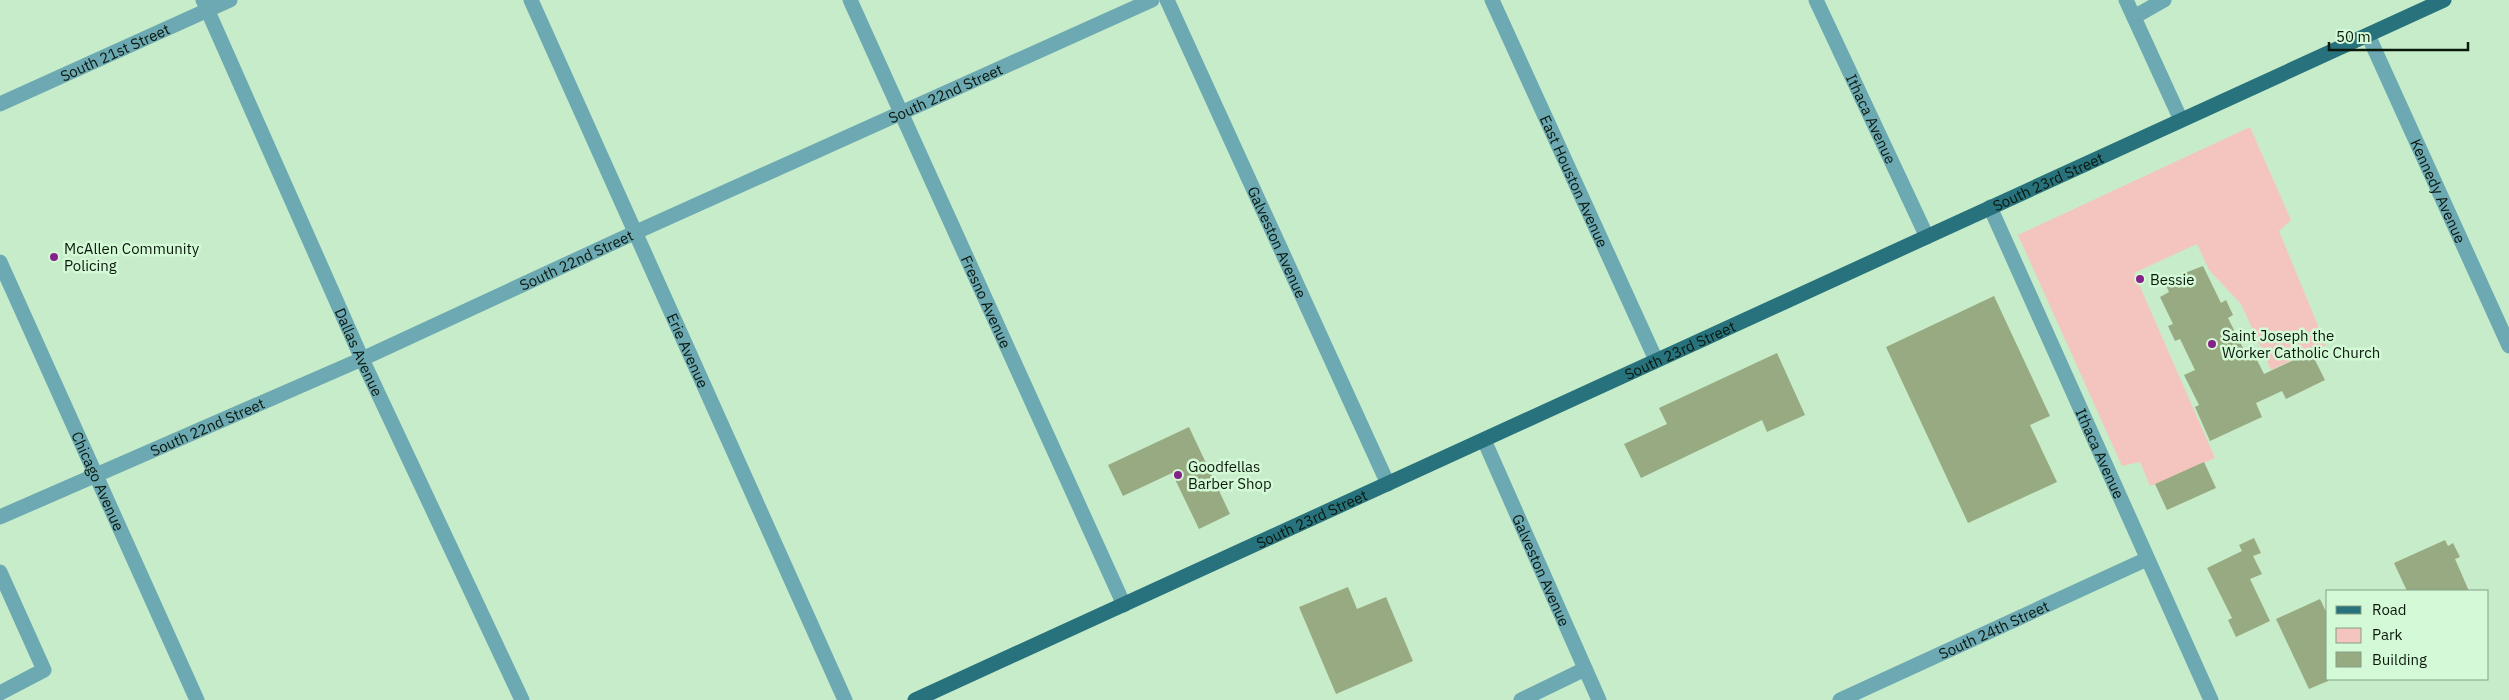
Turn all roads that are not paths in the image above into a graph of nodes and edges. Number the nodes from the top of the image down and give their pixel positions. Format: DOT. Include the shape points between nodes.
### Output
graph roads {
  1 [pos="230,0"];
  2 [pos="531,0"];
  3 [pos="850,0"];
  4 [pos="1152,0"];
  5 [pos="1167,0"];
  6 [pos="1492,0"];
  7 [pos="1816,0"];
  8 [pos="2126,0"];
  9 [pos="2164,0"];
  10 [pos="2444,0"];
  11 [pos="205,5"];
  12 [pos="2134,17"];
  13 [pos="2368,35"];
  14 [pos="0,104"];
  15 [pos="901,114"];
  16 [pos="2181,120"];
  17 [pos="1990,207"];
  18 [pos="634,233"];
  19 [pos="1927,237"];
  20 [pos="0,262"];
  21 [pos="2509,346"];
  22 [pos="362,359"];
  23 [pos="1656,360"];
  24 [pos="1484,440"];
  25 [pos="96,476"];
  26 [pos="1388,484"];
  27 [pos="0,517"];
  28 [pos="2147,559"];
  29 [pos="0,572"];
  30 [pos="1124,604"];
  31 [pos="1585,669"];
  32 [pos="0,692"];
  33 [pos="197,700"];
  34 [pos="522,700"];
  35 [pos="845,700"];
  36 [pos="915,700"];
  37 [pos="1521,700"];
  38 [pos="1599,700"];
  39 [pos="1840,700"];
  40 [pos="2211,700"];
  1 -- 11 [label="street, South 21st Street"];
  2 -- 18 [label="street, Erie Avenue"];
  3 -- 15 [label="street, Fresno Avenue"];
  4 -- 15 [label="street, South 22nd Street"];
  5 -- 26 [label="street, Galveston Avenue"];
  6 -- 23 [label="street, East Houston Avenue"];
  7 -- 19 [label="street, Ithaca Avenue"];
  8 -- 12 [label="street"];
  9 -- 12 [label="street"];
  10 -- 13 [label="main road, South 23rd Street"];
  11 -- 14 [label="street, South 21st Street"];
  11 -- 22 [label="street, Dallas Avenue"];
  12 -- 16 [label="street"];
  13 -- 16 [label="main road, South 23rd Street"];
  13 -- 21 [label="street, Kennedy Avenue"];
  15 -- 18 [label="street, South 22nd Street"];
  15 -- 30 [label="street, Fresno Avenue"];
  16 -- 17 [label="main road, South 23rd Street"];
  17 -- 19 [label="main road, South 23rd Street"];
  17 -- 28 [label="street, Ithaca Avenue"];
  18 -- 22 [label="street, South 22nd Street"];
  18 -- 35 [label="street, Erie Avenue"];
  19 -- 23 [label="main road, South 23rd Street"];
  20 -- 25 [label="street, Chicago Avenue"];
  22 -- 25 [label="street, South 22nd Street"];
  22 -- 34 [label="street, Dallas Avenue"];
  23 -- 24 [label="main road, South 23rd Street"];
  24 -- 26 [label="main road, South 23rd Street"];
  24 -- 31 [label="street, Galveston Avenue"];
  25 -- 27 [label="street, South 22nd Street"];
  25 -- 33 [label="street, Chicago Avenue"];
  26 -- 30 [label="main road, South 23rd Street"];
  28 -- 39 [label="street, South 24th Street"];
  28 -- 40 [label="street, Ithaca Avenue"];
  29 -- 32 [label="street" via="44,670"];
  30 -- 36 [label="main road, South 23rd Street"];
  31 -- 37 [label="street"];
  31 -- 38 [label="street, Galveston Avenue"];
}
